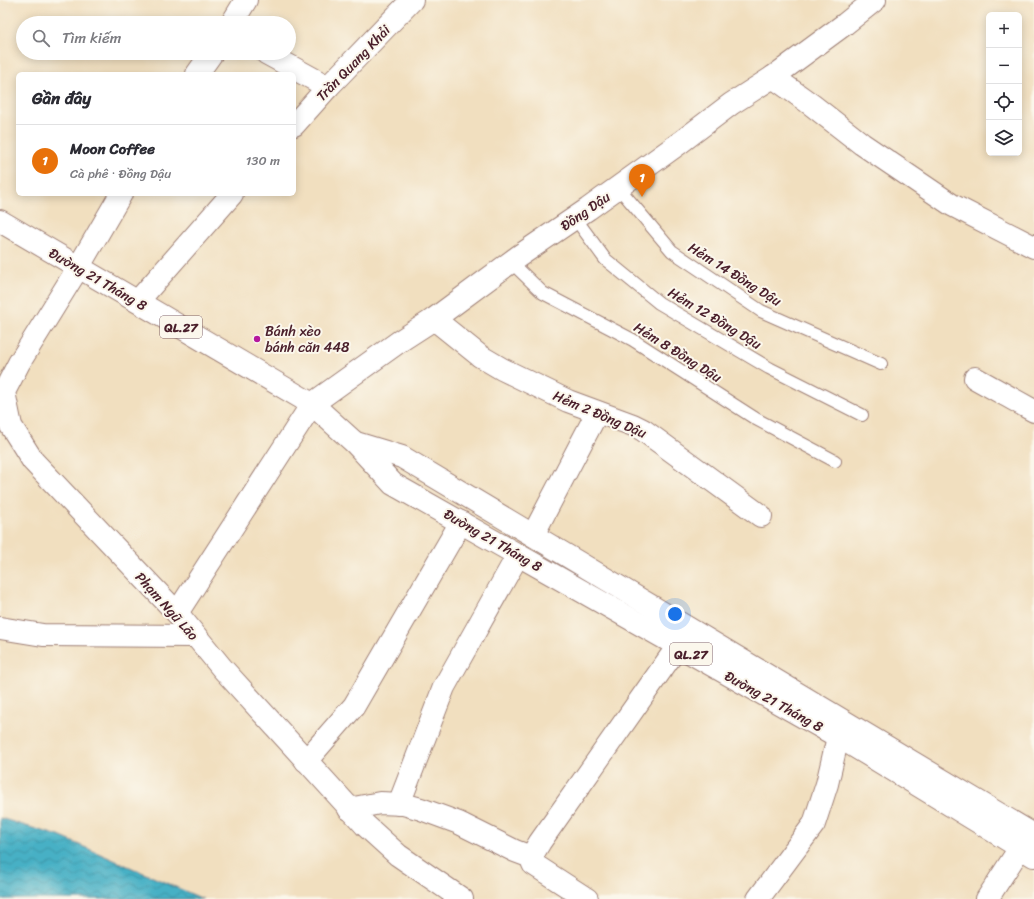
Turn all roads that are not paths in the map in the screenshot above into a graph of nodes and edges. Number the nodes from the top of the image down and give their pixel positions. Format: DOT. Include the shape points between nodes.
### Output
graph roads {
  1 [pos="246,0"];
  2 [pos="412,0"];
  3 [pos="875,0"];
  4 [pos="236,16"];
  5 [pos="207,60"];
  6 [pos="279,60"];
  7 [pos="198,72"];
  8 [pos="772,77"];
  9 [pos="328,87"];
  10 [pos="296,123"];
  11 [pos="618,187"];
  12 [pos="120,196"];
  13 [pos="230,196"];
  14 [pos="576,218"];
  15 [pos="0,221"];
  16 [pos="1034,247"];
  17 [pos="511,262"];
  18 [pos="78,268"];
  19 [pos="138,301"];
  20 [pos="434,319"];
  21 [pos="881,364"];
  22 [pos="975,378"];
  23 [pos="312,404"];
  24 [pos="1034,411"];
  25 [pos="597,413"];
  26 [pos="862,415"];
  27 [pos="355,443"];
  28 [pos="835,460"];
  29 [pos="762,516"];
  30 [pos="461,522"];
  31 [pos="533,535"];
  32 [pos="518,555"];
  33 [pos="177,614"];
  34 [pos="0,628"];
  35 [pos="195,636"];
  36 [pos="678,646"];
  37 [pos="838,737"];
  38 [pos="306,761"];
  39 [pos="399,804"];
  40 [pos="350,809"];
  41 [pos="1030,838"];
  42 [pos="531,857"];
  43 [pos="462,899"];
  44 [pos="587,899"];
  45 [pos="758,899"];
  46 [pos="987,899"];
  1 -- 4 [label="street"];
  2 -- 9 [label="street, Trần Quang Khải"];
  3 -- 8 [label="street, Đồng Dậu"];
  5 -- 7 [label="street"];
  6 -- 9 [label="street"];
  8 -- 11 [label="street, Đồng Dậu"];
  8 -- 16 [label="street" via="862,144 952,205"];
  9 -- 10 [label="street, Trần Quang Khải"];
  11 -- 14 [label="street, Đồng Dậu"];
  11 -- 21 [label="lane, Hẻm 14 Đồng Dậu" via="672,251 761,311"];
  12 -- 18 [label="street, Phạm Ngũ Lão"];
  13 -- 19 [label="street"];
  14 -- 17 [label="street, Đồng Dậu"];
  14 -- 26 [label="lane, Hẻm 12 Đồng Dậu" via="605,259 659,303 769,368"];
  15 -- 18 [label="street, Đường 21 Tháng 8 / QL.27"];
  17 -- 20 [label="street, Đồng Dậu"];
  17 -- 28 [label="lane, Hẻm 8 Đồng Dậu" via="543,293 633,340 756,418"];
  18 -- 19 [label="street, Đường 21 Tháng 8 / QL.27"];
  18 -- 33 [label="street, Phạm Ngũ Lão" via="4,392 11,426 33,461"];
  19 -- 23 [label="street, Đường 21 Tháng 8 / QL.27"];
  20 -- 23 [label="street, Đồng Dậu"];
  20 -- 25 [label="street, Hẻm 2 Đồng Dậu" via="480,356 502,369"];
  22 -- 24 [label="street"];
  23 -- 27 [label="street, Đường 21 Tháng 8 / QL.27"];
  23 -- 33 [label="street"];
  25 -- 29 [label="street, Hẻm 2 Đồng Dậu" via="644,430"];
  25 -- 31 [label="street"];
  27 -- 30 [label="street, Đường 21 Tháng 8 / QL.27" via="393,484"];
  27 -- 31 [label="street, Đường 21 Tháng 8 / QL.27" via="402,457"];
  30 -- 32 [label="street, Đường 21 Tháng 8 / QL.27"];
  30 -- 38 [label="street" via="354,706"];
  31 -- 41 [label="street, Đường 21 Tháng 8 / QL.27"];
  32 -- 36 [label="street, Đường 21 Tháng 8 / QL.27"];
  32 -- 39 [label="street" via="444,687"];
  33 -- 35 [label="street, Phạm Ngũ Lão"];
  34 -- 35 [label="street" via="43,635"];
  35 -- 38 [label="street, Phạm Ngũ Lão"];
  36 -- 37 [label="street, Đường 21 Tháng 8 / QL.27"];
  36 -- 42 [label="street"];
  37 -- 41 [label="street, Đường 21 Tháng 8 / QL.27"];
  37 -- 45 [label="street" via="814,824"];
  38 -- 40 [label="street, Phạm Ngũ Lão"];
  39 -- 40 [label="street" via="380,803"];
  39 -- 42 [label="street" via="459,823"];
  40 -- 43 [label="street, Phạm Ngũ Lão" via="398,855"];
  41 -- 46 [label="street"];
  42 -- 44 [label="street" via="533,864"];
}
